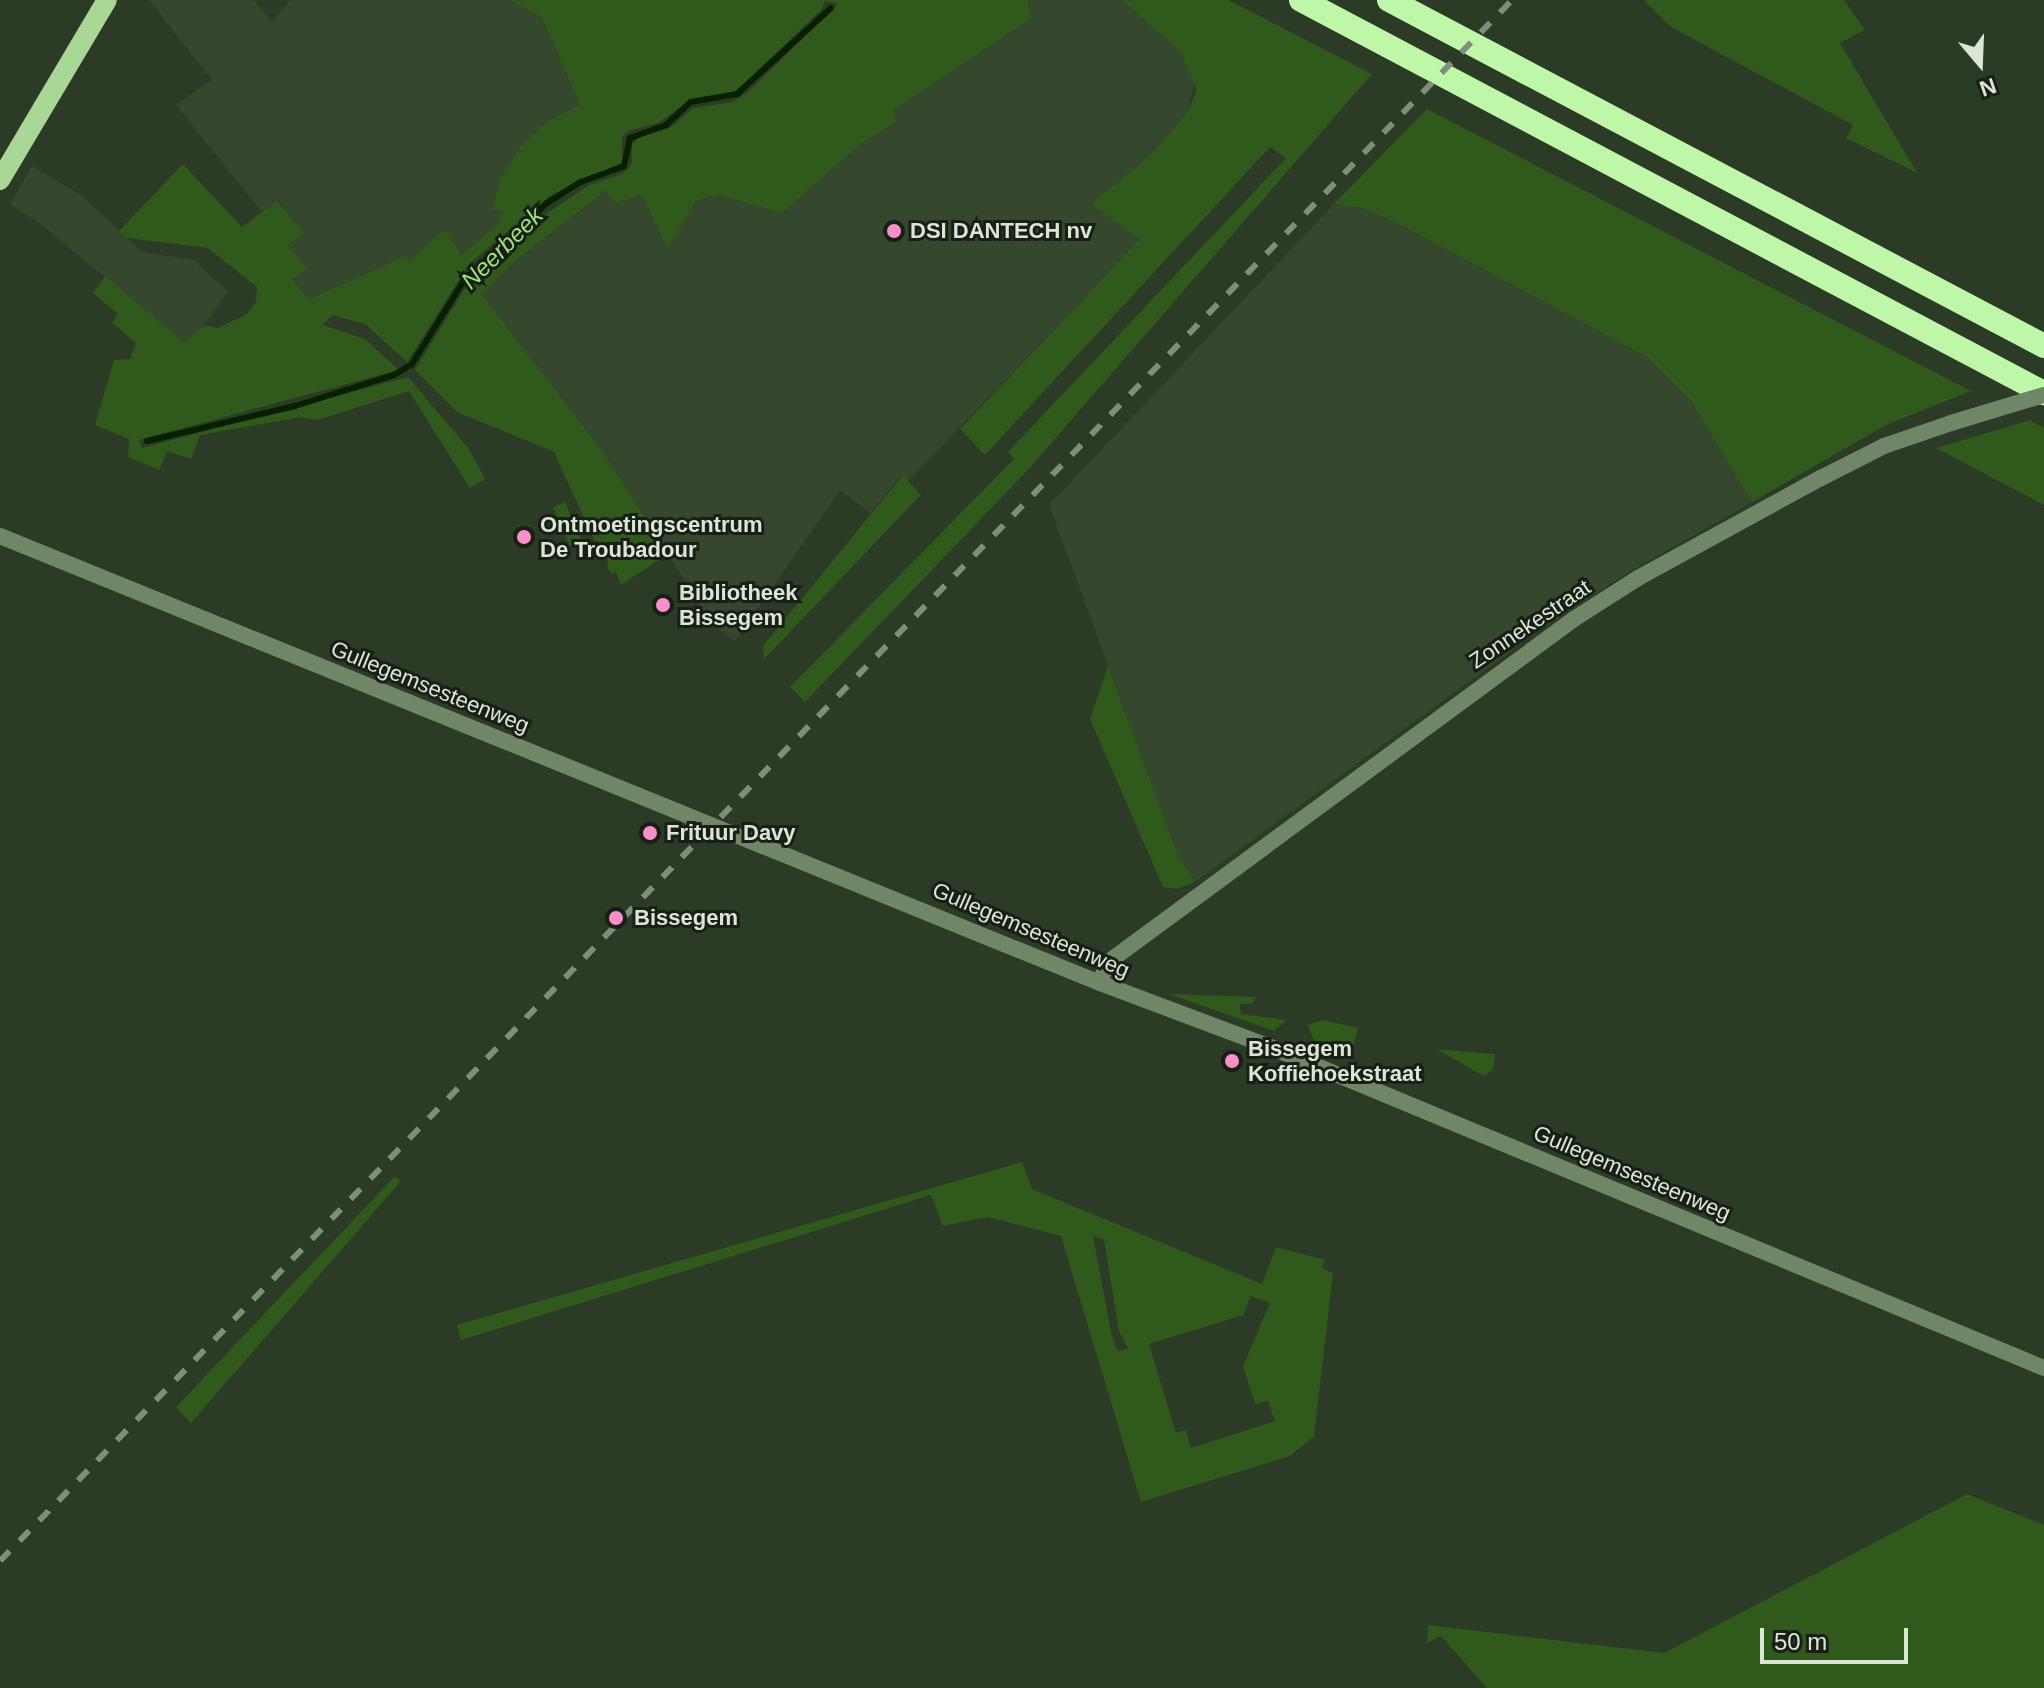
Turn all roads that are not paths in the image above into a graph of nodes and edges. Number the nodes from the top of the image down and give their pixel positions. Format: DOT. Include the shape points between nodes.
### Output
graph roads {
  1 [pos="107,0"];
  2 [pos="1301,0"];
  3 [pos="1389,0"];
  4 [pos="0,180"];
  5 [pos="1921,329"];
  6 [pos="2044,346"];
  7 [pos="2044,394"];
  8 [pos="2044,407"];
  9 [pos="0,536"];
  10 [pos="1100,983"];
  11 [pos="2044,1368"];
  1 -- 4 [label="main road"];
  2 -- 5 [label="highway"];
  3 -- 6 [label="highway"];
  5 -- 7 [label="highway"];
  5 -- 8 [label="highway"];
  7 -- 10 [label="street, Zonnekestraat, bridge" via="1884,446 1665,562 1574,619 1107,963"];
  9 -- 10 [label="street, Gullegemsesteenweg"];
  10 -- 11 [label="street, Gullegemsesteenweg" via="1278,1050"];
}
